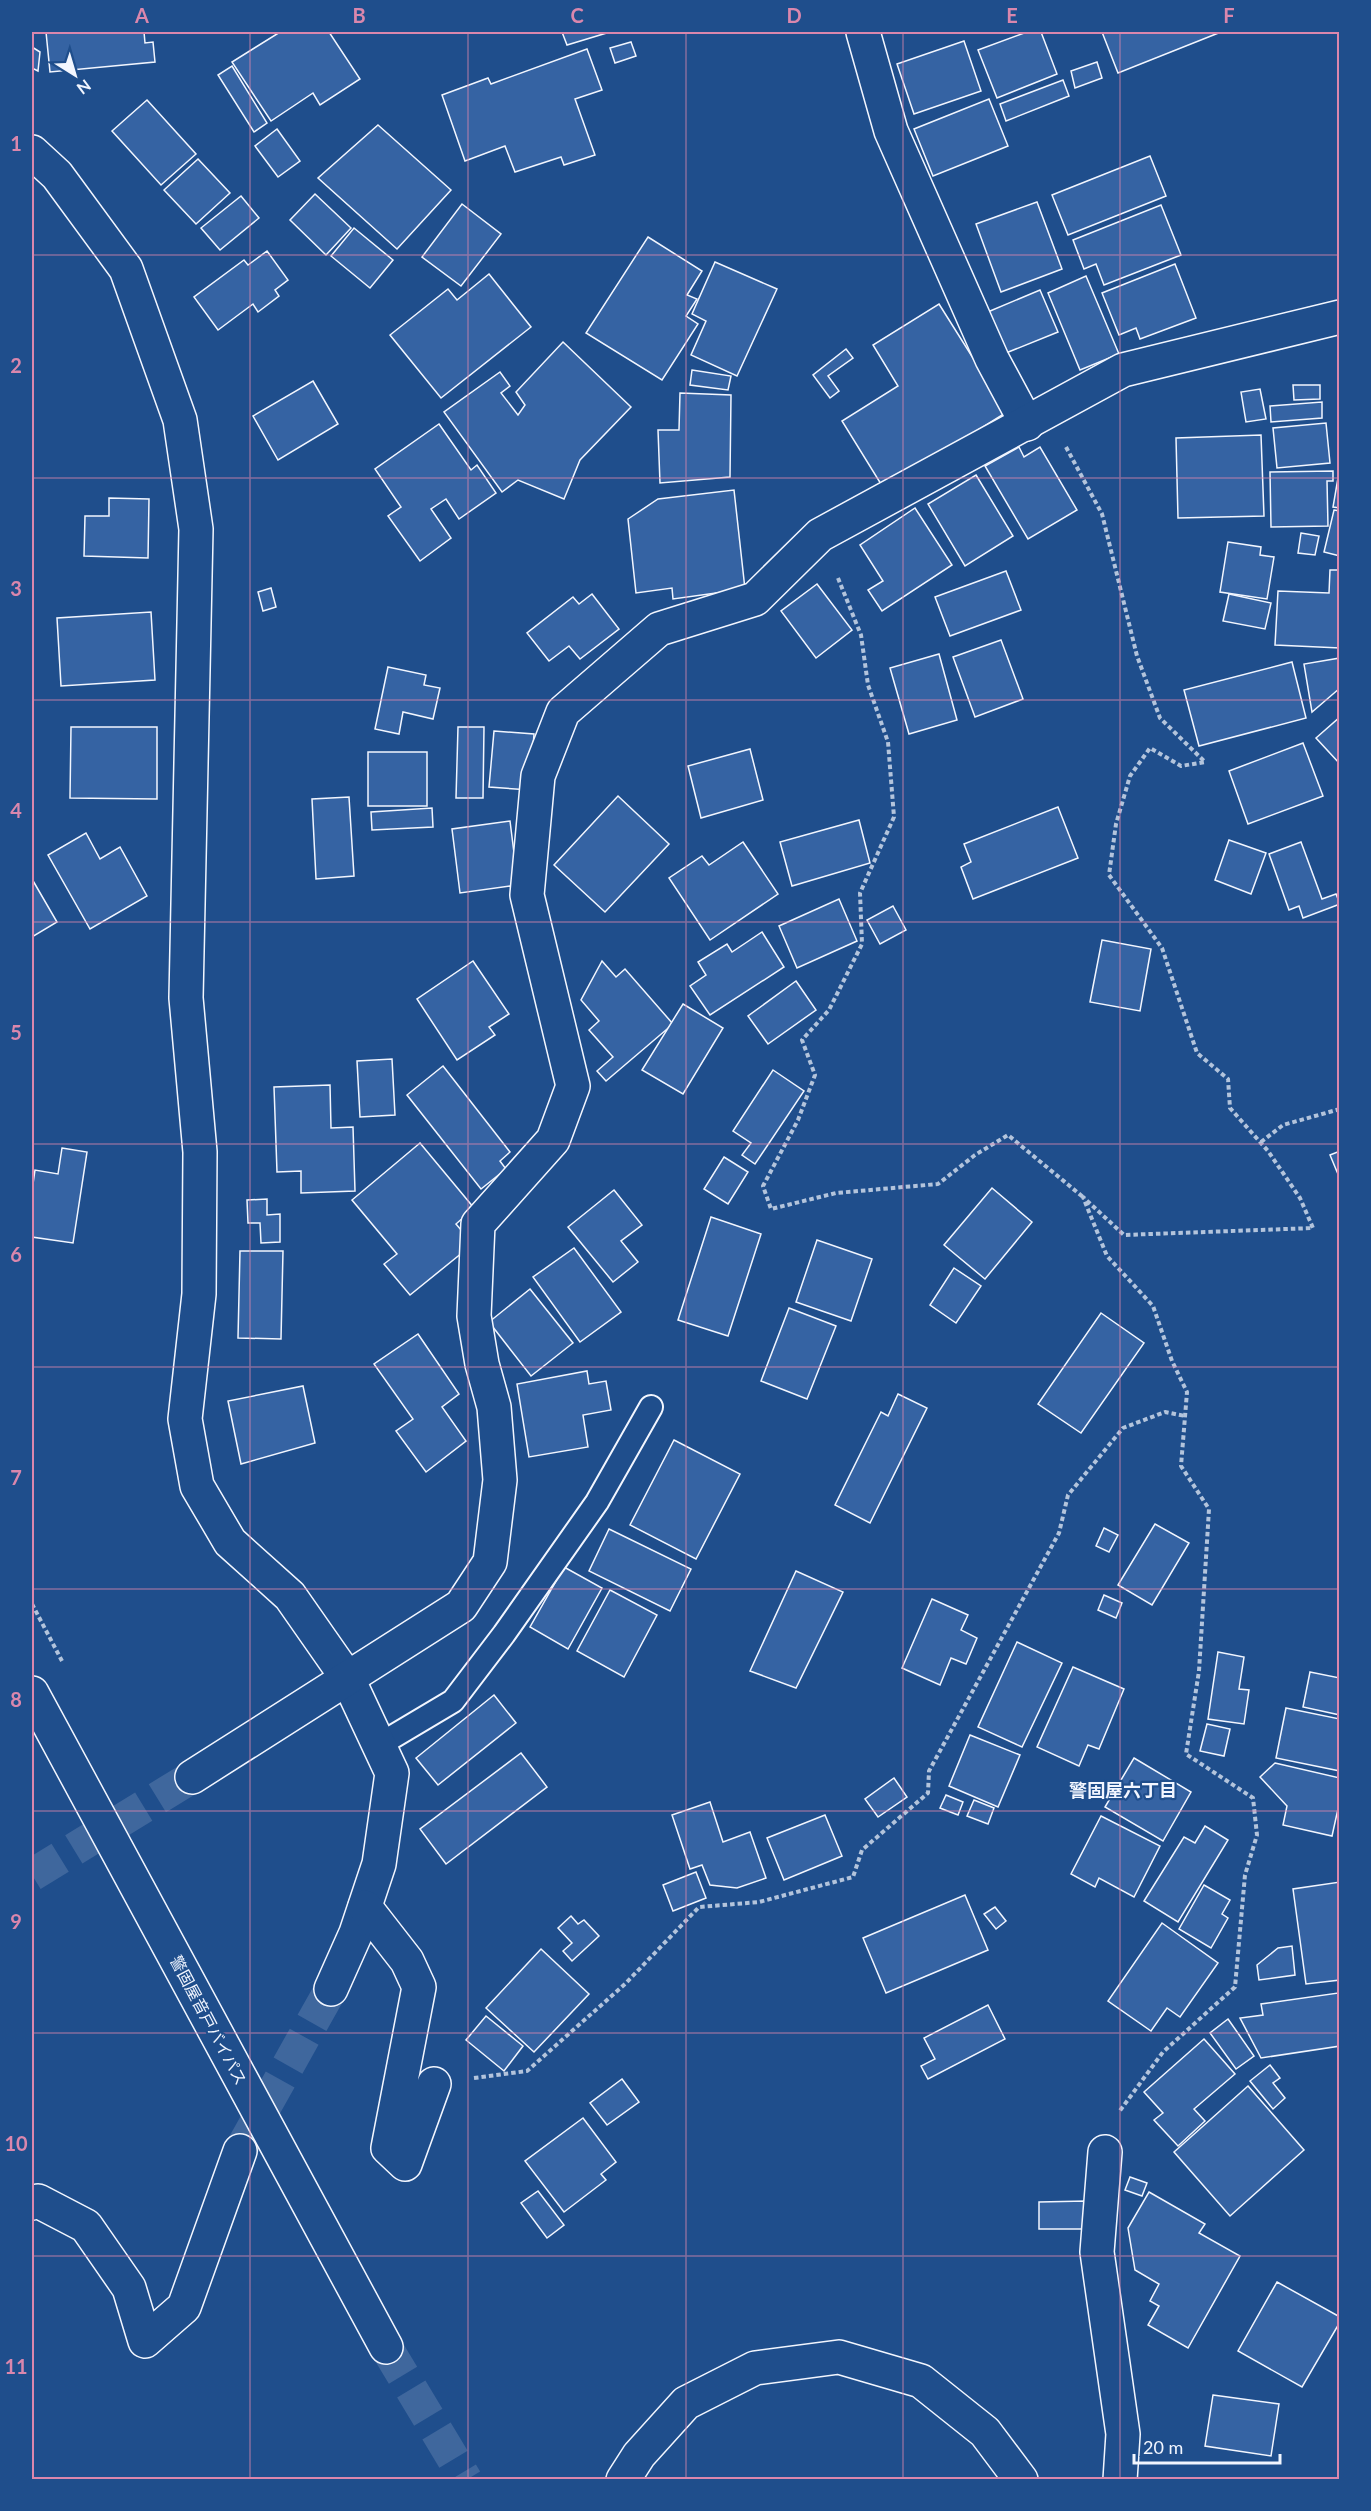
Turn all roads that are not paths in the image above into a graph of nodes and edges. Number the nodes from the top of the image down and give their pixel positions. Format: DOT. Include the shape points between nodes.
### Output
graph roads {
  1 [pos="863,32"];
  2 [pos="32,152"];
  3 [pos="1340,317"];
  4 [pos="1037,418"];
  5 [pos="651,1407"];
  6 [pos="348,1679"];
  7 [pos="32,1692"];
  8 [pos="379,1745"];
  9 [pos="192,1777"];
  10 [pos="365,1906"];
  11 [pos="331,1989"];
  12 [pos="434,2084"];
  13 [pos="240,2151"];
  14 [pos="1105,2152"];
  15 [pos="32,2203"];
  16 [pos="386,2347"];
  17 [pos="623,2480"];
  18 [pos="1021,2480"];
  19 [pos="1120,2480"];
  1 -- 4 [label="main road" via="891,131 992,359"];
  2 -- 6 [label="main road" via="57,175 126,269 180,420 196,529 186,998 200,1152 199,1294 185,1419 197,1486 230,1542 290,1596"];
  3 -- 4 [label="main road" via="1123,370"];
  4 -- 6 [label="main road" via="820,535 755,599 659,629 563,712 538,776 527,896 573,1086 553,1140 478,1224 474,1316 495,1407 500,1480 490,1562 461,1606"];
  5 -- 8 [label="lane" via="591,1511 453,1701"];
  6 -- 8 [label="main road"];
  6 -- 9 [label="main road"];
  7 -- 16 [label="main road, 警固屋音戸バイパス"];
  8 -- 10 [label="main road" via="392,1773 379,1864"];
  10 -- 11 [label="main road"];
  10 -- 12 [label="main road" via="407,1961 419,1987 388,2148 405,2164"];
  13 -- 15 [label="main road" via="184,2307 145,2341 129,2288 86,2226 38,2201"];
  14 -- 19 [label="main road" via="1097,2252 1123,2434"];
  17 -- 18 [label="main road" via="639,2455 686,2403 755,2367 839,2357 921,2381 985,2432"];
}
